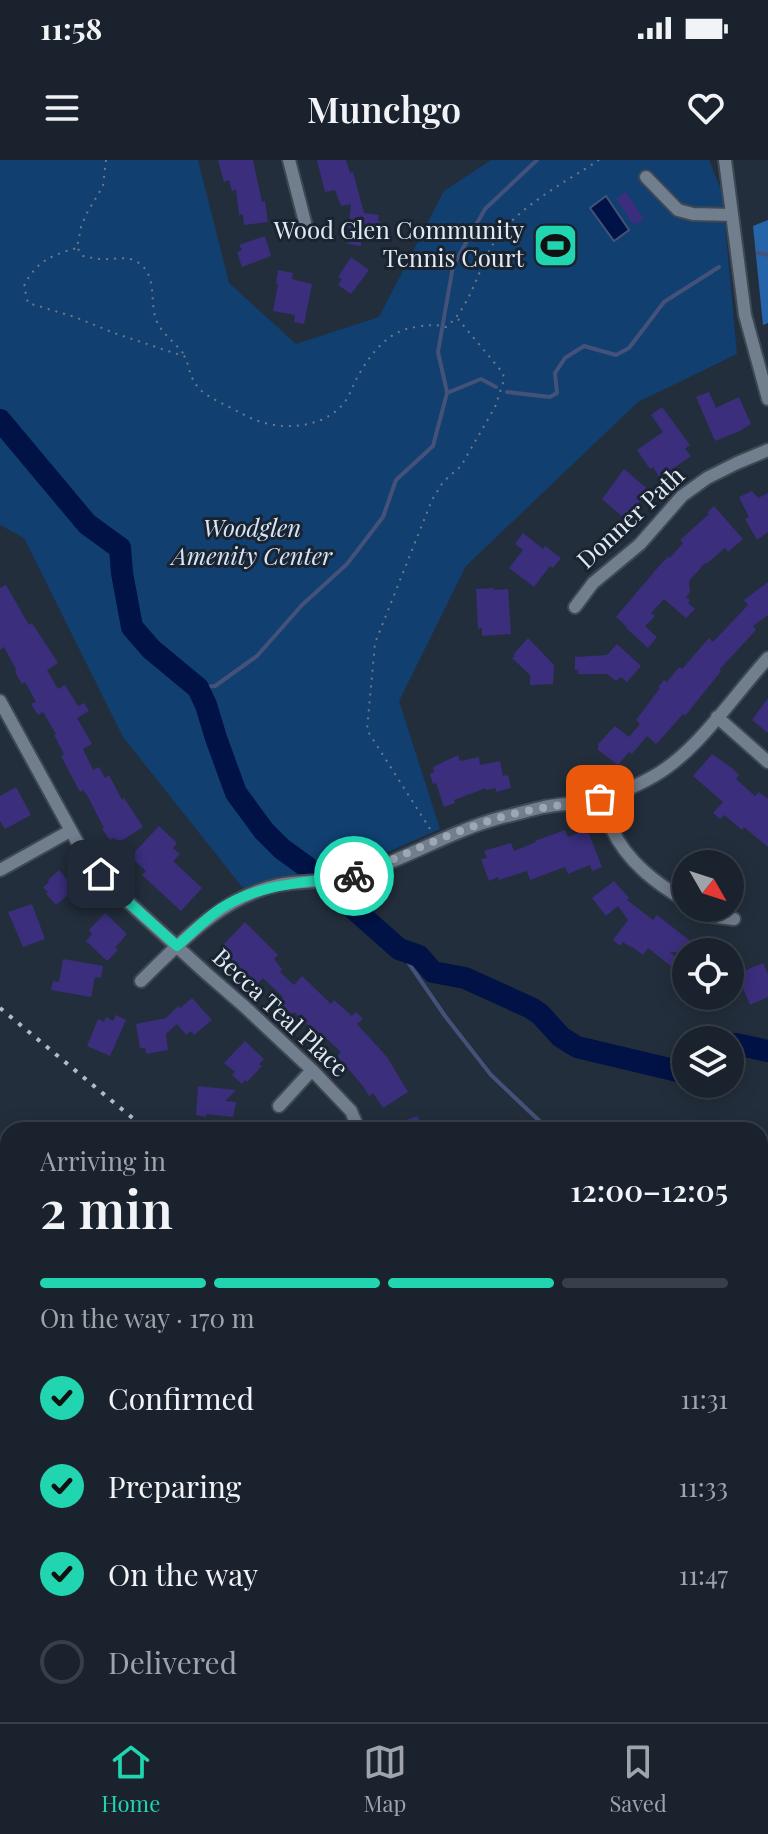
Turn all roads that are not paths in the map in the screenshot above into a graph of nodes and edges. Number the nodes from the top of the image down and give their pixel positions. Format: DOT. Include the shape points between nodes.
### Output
graph roads {
  1 [pos="289,160"];
  2 [pos="725,160"];
  3 [pos="646,177"];
  4 [pos="732,215"];
  5 [pos="307,230"];
  6 [pos="768,399"];
  7 [pos="768,450"];
  8 [pos="575,607"];
  9 [pos="768,658"];
  10 [pos="0,701"];
  11 [pos="717,717"];
  12 [pos="768,762"];
  13 [pos="600,799"];
  14 [pos="70,831"];
  15 [pos="0,870"];
  16 [pos="672,892"];
  17 [pos="177,946"];
  18 [pos="141,981"];
  19 [pos="312,1070"];
  20 [pos="279,1106"];
  21 [pos="356,1122"];
  1 -- 5 [label="street"];
  2 -- 4 [label="street"];
  3 -- 4 [label="street" via="678,210"];
  4 -- 6 [label="street" via="745,315"];
  7 -- 8 [label="street, Donner Path" via="707,478 682,496"];
  9 -- 11 [label="street"];
  10 -- 14 [label="street, Becca Teal Place"];
  11 -- 12 [label="street"];
  11 -- 13 [label="street" via="674,762"];
  13 -- 16 [label="street" via="613,832 635,862"];
  13 -- 17 [label="street" via="483,822 355,876 248,894 220,909"];
  14 -- 15 [label="street"];
  14 -- 17 [label="street, Becca Teal Place" via="115,890"];
  17 -- 18 [label="street"];
  17 -- 19 [label="street, Becca Teal Place"];
  19 -- 20 [label="street"];
  19 -- 21 [label="street, Becca Teal Place"];
}
